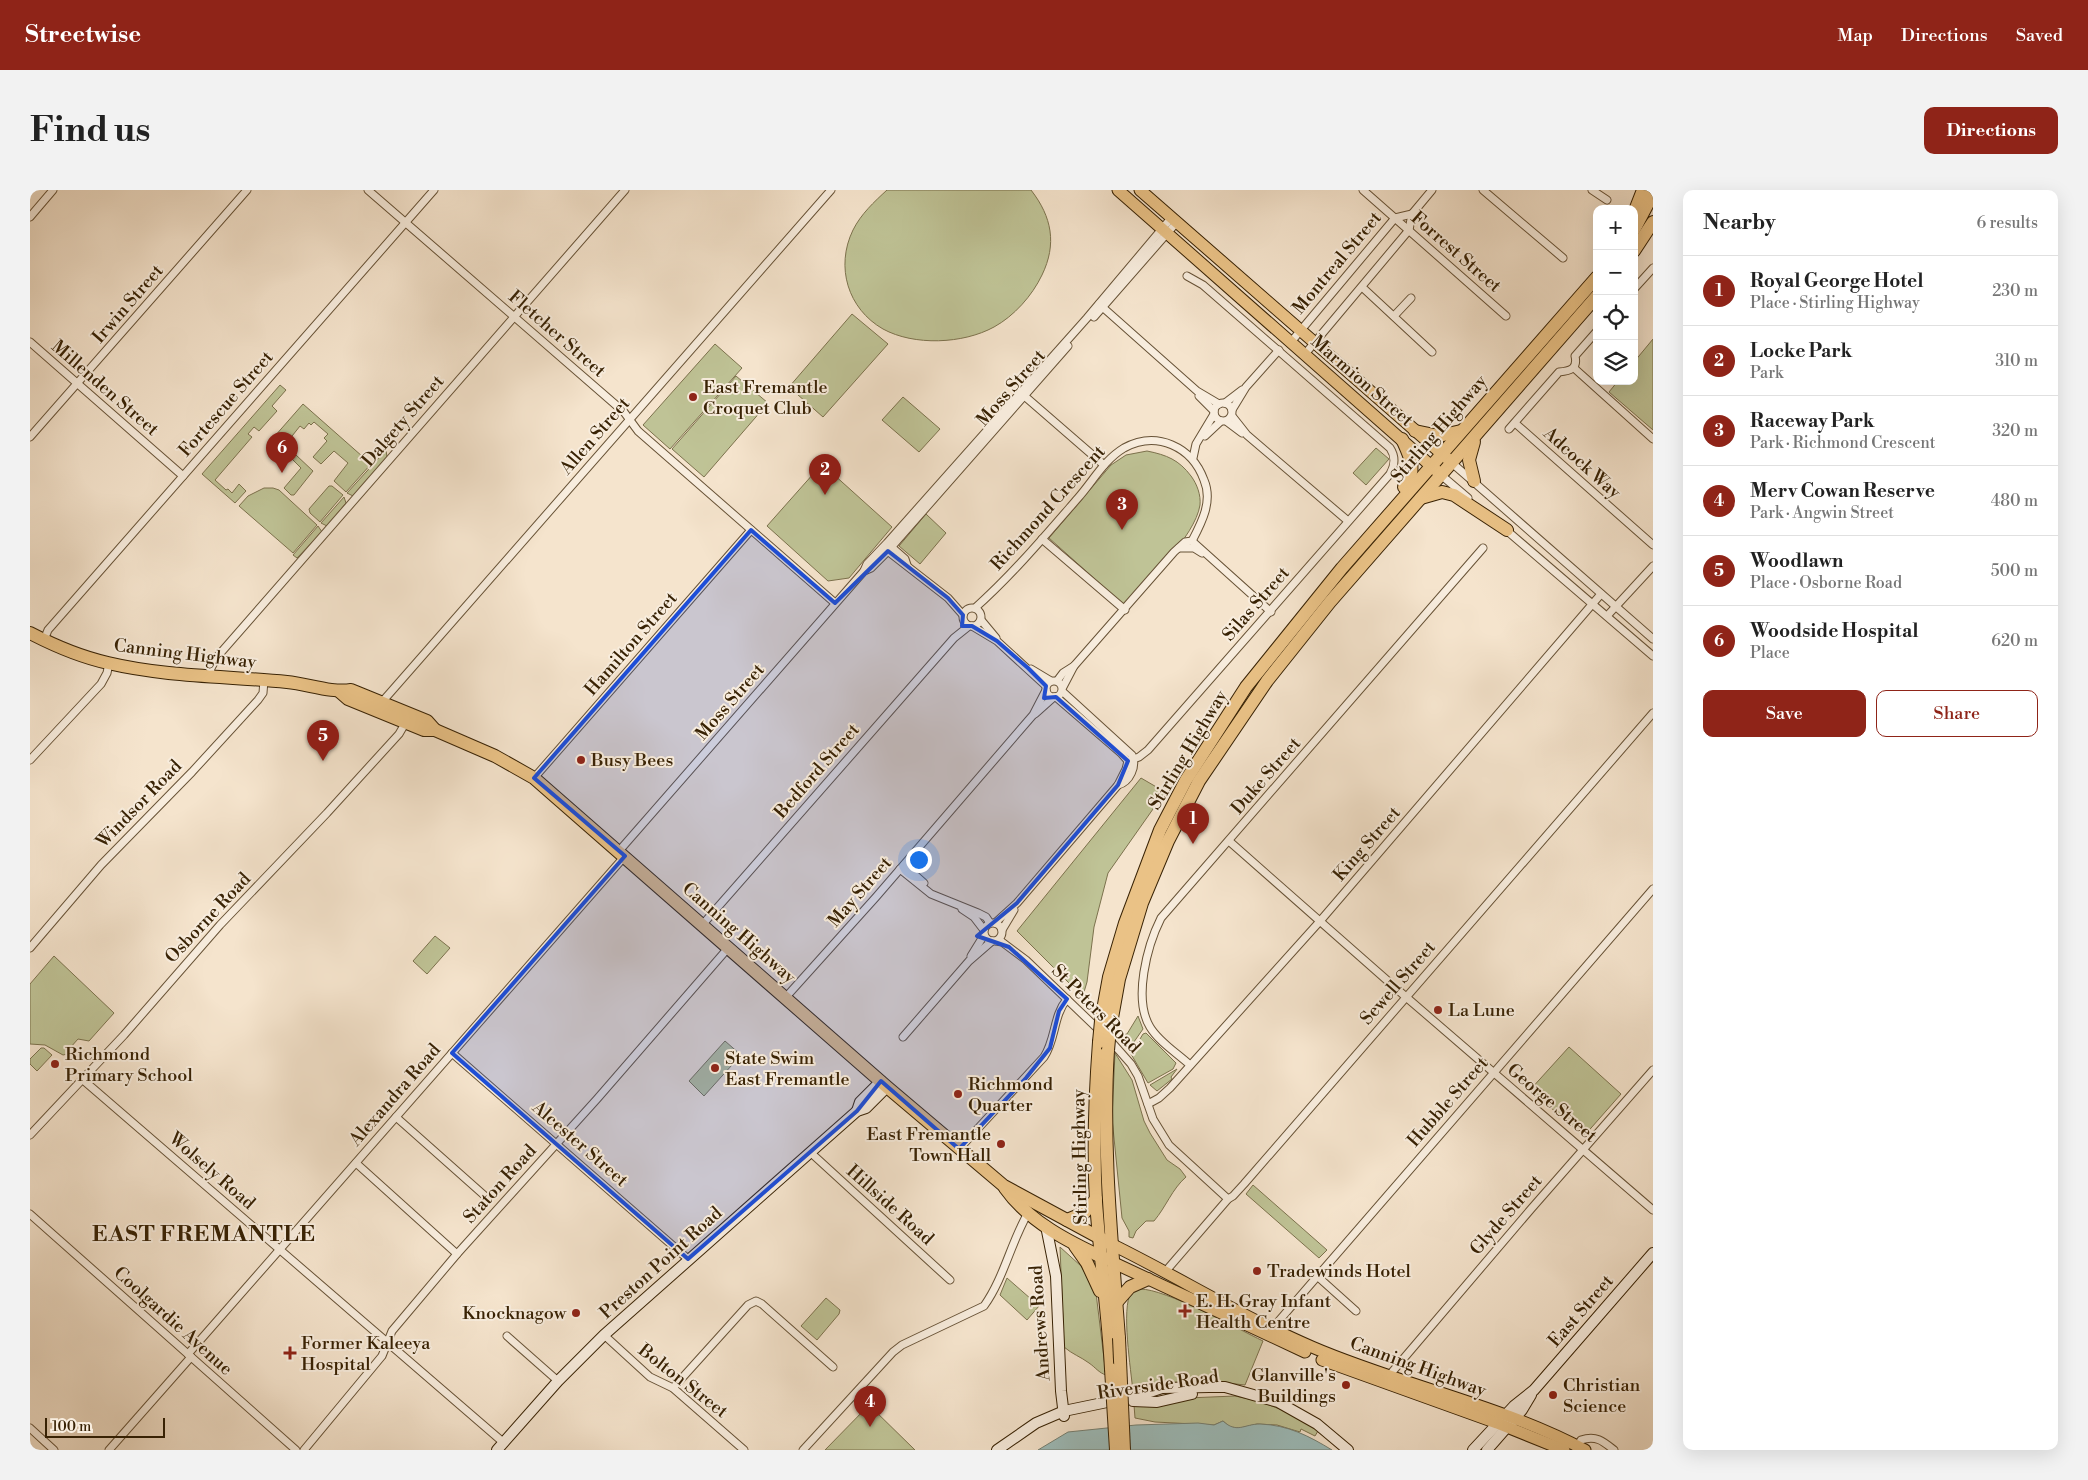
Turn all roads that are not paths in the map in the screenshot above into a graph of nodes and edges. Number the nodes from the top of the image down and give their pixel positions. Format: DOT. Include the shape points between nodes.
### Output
graph roads {
  1 [pos="54,190"];
  2 [pos="247,190"];
  3 [pos="368,190"];
  4 [pos="434,190"];
  5 [pos="626,190"];
  6 [pos="830,190"];
  7 [pos="1118,190"];
  8 [pos="1140,190"];
  9 [pos="1363,190"];
  10 [pos="1432,190"];
  11 [pos="1483,190"];
  12 [pos="1592,190"];
  13 [pos="1643,190"];
  14 [pos="1653,194"];
  15 [pos="1607,200"];
  16 [pos="1637,205"];
  17 [pos="1412,214"];
  18 [pos="30,217"];
  19 [pos="1395,218"];
  20 [pos="1175,219"];
  21 [pos="405,222"];
  22 [pos="1638,222"];
  23 [pos="1653,222"];
  24 [pos="1409,230"];
  25 [pos="1165,231"];
  26 [pos="1635,250"];
  27 [pos="1563,258"];
  28 [pos="1653,268"];
  29 [pos="1187,276"];
  30 [pos="1593,277"];
  31 [pos="1593,281"];
  32 [pos="1638,285"];
  33 [pos="1362,287"];
  34 [pos="1585,288"];
  35 [pos="1411,298"];
  36 [pos="1593,301"];
  37 [pos="1101,305"];
  38 [pos="1394,316"];
  39 [pos="1506,316"];
  40 [pos="514,317"];
  41 [pos="1300,330"];
  42 [pos="1593,336"];
  43 [pos="30,342"];
  44 [pos="1292,342"];
  45 [pos="1315,343"];
  46 [pos="1279,350"];
  47 [pos="1432,352"];
  48 [pos="1305,354"];
  49 [pos="1574,368"];
  50 [pos="78,383"];
  51 [pos="1246,387"];
  52 [pos="1197,391"];
  53 [pos="1022,394"];
  54 [pos="1222,404"];
  55 [pos="1214,413"];
  56 [pos="1232,413"];
  57 [pos="629,419"];
  58 [pos="1223,421"];
  59 [pos="1515,423"];
  60 [pos="1509,429"];
  61 [pos="1415,430"];
  62 [pos="1462,431"];
  63 [pos="1480,431"];
  64 [pos="1247,435"];
  65 [pos="30,436"];
  66 [pos="1653,439"];
  67 [pos="1402,440"];
  68 [pos="1198,442"];
  69 [pos="1188,454"];
  70 [pos="1442,454"];
  71 [pos="1452,463"];
  72 [pos="1104,464"];
  73 [pos="1431,466"];
  74 [pos="1441,475"];
  75 [pos="183,476"];
  76 [pos="1474,481"];
  77 [pos="1421,498"];
  78 [pos="1348,520"];
  79 [pos="751,530"];
  80 [pos="1507,530"];
  81 [pos="1042,539"];
  82 [pos="1193,544"];
  83 [pos="1653,545"];
  84 [pos="887,547"];
  85 [pos="1483,548"];
  86 [pos="1653,566"];
  87 [pos="1342,568"];
  88 [pos="1601,594"];
  89 [pos="948,598"];
  90 [pos="835,603"];
  91 [pos="1593,604"];
  92 [pos="1616,607"];
  93 [pos="1125,610"];
  94 [pos="976,612"];
  95 [pos="1270,612"];
  96 [pos="1607,616"];
  97 [pos="963,617"];
  98 [pos="971,626"];
  99 [pos="30,633"];
  100 [pos="954,638"];
  101 [pos="1653,639"];
  102 [pos="44,640"];
  103 [pos="997,641"];
  104 [pos="1653,656"];
  105 [pos="109,663"];
  106 [pos="1074,666"];
  107 [pos="210,676"];
  108 [pos="264,680"];
  109 [pos="1050,684"];
  110 [pos="1063,689"];
  111 [pos="340,692"];
  112 [pos="1055,697"];
  113 [pos="382,702"];
  114 [pos="1653,713"];
  115 [pos="1033,715"];
  116 [pos="406,722"];
  117 [pos="435,730"];
  118 [pos="30,760"];
  119 [pos="1131,760"];
  120 [pos="534,778"];
  121 [pos="1229,841"];
  122 [pos="622,854"];
  123 [pos="902,867"];
  124 [pos="1653,889"];
  125 [pos="1017,903"];
  126 [pos="961,907"];
  127 [pos="1321,920"];
  128 [pos="992,923"];
  129 [pos="703,924"];
  130 [pos="984,932"];
  131 [pos="1002,932"];
  132 [pos="994,941"];
  133 [pos="729,946"];
  134 [pos="30,948"];
  135 [pos="1026,960"];
  136 [pos="969,961"];
  137 [pos="786,997"];
  138 [pos="1406,997"];
  139 [pos="1067,999"];
  140 [pos="1106,1025"];
  141 [pos="903,1037"];
  142 [pos="1104,1046"];
  143 [pos="452,1053"];
  144 [pos="1190,1065"];
  145 [pos="1653,1070"];
  146 [pos="1493,1073"];
  147 [pos="82,1079"];
  148 [pos="884,1084"];
  149 [pos="1148,1104"];
  150 [pos="396,1117"];
  151 [pos="30,1134"];
  152 [pos="557,1143"];
  153 [pos="959,1149"];
  154 [pos="1584,1150"];
  155 [pos="810,1152"];
  156 [pos="356,1163"];
  157 [pos="1004,1186"];
  158 [pos="484,1196"];
  159 [pos="1230,1198"];
  160 [pos="1096,1199"];
  161 [pos="1653,1210"];
  162 [pos="1028,1213"];
  163 [pos="30,1214"];
  164 [pos="1067,1220"];
  165 [pos="1046,1226"];
  166 [pos="1099,1237"];
  167 [pos="1071,1242"];
  168 [pos="1113,1245"];
  169 [pos="280,1250"];
  170 [pos="1653,1253"];
  171 [pos="458,1254"];
  172 [pos="1101,1257"];
  173 [pos="688,1259"];
  174 [pos="1114,1263"];
  175 [pos="1165,1272"];
  176 [pos="1317,1276"];
  177 [pos="1148,1278"];
  178 [pos="950,1280"];
  179 [pos="1112,1304"];
  180 [pos="1356,1311"];
  181 [pos="1270,1332"];
  182 [pos="604,1334"];
  183 [pos="507,1336"];
  184 [pos="1114,1339"];
  185 [pos="388,1343"];
  186 [pos="189,1355"];
  187 [pos="833,1367"];
  188 [pos="1387,1379"];
  189 [pos="558,1381"];
  190 [pos="673,1388"];
  191 [pos="1064,1414"];
  192 [pos="1506,1421"];
  193 [pos="30,1428"];
  194 [pos="500,1446"];
  195 [pos="1579,1449"];
  196 [pos="54,1450"];
  197 [pos="109,1450"];
  198 [pos="296,1450"];
  199 [pos="304,1450"];
  200 [pos="744,1450"];
  201 [pos="803,1450"];
  202 [pos="997,1450"];
  203 [pos="1004,1450"];
  204 [pos="1116,1450"];
  205 [pos="1124,1450"];
  206 [pos="1348,1450"];
  207 [pos="1474,1450"];
  208 [pos="1487,1450"];
  209 [pos="1564,1450"];
  210 [pos="1614,1450"];
  1 -- 18 [label="street"];
  2 -- 50 [label="street, Irwin Street"];
  3 -- 21 [label="street, Fletcher Street"];
  4 -- 21 [label="street, Fortescue Street"];
  5 -- 40 [label="street, Dalgety Street"];
  6 -- 57 [label="street, Allen Street"];
  7 -- 25 [label="main road, Marmion Street"];
  8 -- 20 [label="main road, Marmion Street"];
  9 -- 19 [label="street, Forrest Street"];
  10 -- 17 [label="street, Montreal Street"];
  11 -- 27 [label="street"];
  12 -- 15 [label="street"];
  13 -- 16 [label="highway"];
  14 -- 22 [label="highway"];
  17 -- 19 [label="street, Montreal Street"];
  17 -- 24 [label="street, Montreal Street"];
  19 -- 24 [label="street, Forrest Street"];
  19 -- 41 [label="street, Montreal Street"];
  20 -- 25 [label="street, Moss Street"];
  20 -- 41 [label="main road, Marmion Street"];
  21 -- 40 [label="street, Fletcher Street"];
  21 -- 75 [label="street, Fortescue Street"];
  23 -- 26 [label="highway"];
  24 -- 33 [label="street, Montreal Street"];
  24 -- 39 [label="street, Forrest Street"];
  25 -- 37 [label="street, Moss Street"];
  25 -- 44 [label="main road, Marmion Street"];
  28 -- 32 [label="street"];
  29 -- 46 [label="street" via="1203,285"];
  30 -- 34 [label="highway"];
  31 -- 34 [label="highway, Stirling Highway"];
  33 -- 38 [label="street"];
  33 -- 45 [label="street, Montreal Street"];
  34 -- 62 [label="highway, Stirling Highway"];
  35 -- 38 [label="street"];
  36 -- 63 [label="highway, Stirling Highway"];
  37 -- 52 [label="street"];
  37 -- 53 [label="street, Moss Street"];
  38 -- 47 [label="street"];
  40 -- 57 [label="street, Fletcher Street"];
  40 -- 107 [label="street, Dalgety Street" via="216,657"];
  41 -- 44 [label="street, Montreal Street"];
  41 -- 45 [label="main road, Marmion Street"];
  42 -- 49 [label="street" via="1575,356"];
  43 -- 50 [label="street, Millenden Street"];
  44 -- 48 [label="main road, Marmion Street"];
  45 -- 48 [label="street, Montreal Street"];
  45 -- 61 [label="main road, Marmion Street"];
  46 -- 51 [label="street"];
  46 -- 78 [label="street, Silas Street" via="1394,454 1390,474"];
  48 -- 67 [label="main road, Marmion Street"];
  49 -- 59 [label="street" via="1559,372"];
  49 -- 66 [label="street"];
  50 -- 65 [label="street, Irwin Street"];
  50 -- 75 [label="street, Millenden Street"];
  51 -- 54 [label="street"];
  51 -- 56 [label="street"];
  52 -- 54 [label="street"];
  52 -- 55 [label="street"];
  53 -- 72 [label="street"];
  53 -- 84 [label="street, Moss Street"];
  54 -- 55 [label="street"];
  54 -- 56 [label="street"];
  55 -- 58 [label="street"];
  55 -- 68 [label="street"];
  56 -- 58 [label="street"];
  56 -- 64 [label="street"];
  57 -- 79 [label="street, Fletcher Street" via="638,431"];
  57 -- 113 [label="street, Allen Street"];
  58 -- 64 [label="street"];
  58 -- 68 [label="street"];
  59 -- 60 [label="street"];
  59 -- 83 [label="street, Adcock Way"];
  61 -- 62 [label="highway" via="1439,436"];
  61 -- 70 [label="main road, Marmion Street"];
  62 -- 70 [label="highway, Stirling Highway"];
  63 -- 71 [label="highway, Stirling Highway"];
  63 -- 76 [label="highway" via="1469,454"];
  64 -- 78 [label="street"];
  67 -- 73 [label="main road, Marmion Street"];
  67 -- 87 [label="highway" via="1411,458 1411,478 1348,554"];
  68 -- 69 [label="street"];
  68 -- 69 [label="street"];
  69 -- 72 [label="street, Richmond Crescent" via="1165,442 1153,441 1124,448"];
  69 -- 82 [label="street" via="1205,480 1207,499"];
  70 -- 71 [label="main road, Marmion Street"];
  70 -- 73 [label="highway, Stirling Highway"];
  71 -- 74 [label="highway, Stirling Highway"];
  71 -- 76 [label="street, Marmion Street"];
  72 -- 81 [label="street, Richmond Crescent"];
  73 -- 74 [label="main road, Marmion Street"];
  73 -- 87 [label="highway, Stirling Highway"];
  74 -- 77 [label="highway, Stirling Highway"];
  74 -- 80 [label="street, Marmion Street"];
  75 -- 102 [label="street, Fortescue Street" via="48,630"];
  76 -- 88 [label="street, Marmion Street"];
  77 -- 80 [label="highway" via="1442,492 1454,495"];
  77 -- 140 [label="highway, Stirling Highway" via="1330,602 1267,681 1199,781 1168,841 1142,903"];
  78 -- 95 [label="street, Silas Street"];
  79 -- 90 [label="street, Fletcher Street"];
  79 -- 120 [label="street, Hamilton Street"];
  80 -- 91 [label="street, Marmion Street"];
  81 -- 93 [label="street"];
  81 -- 94 [label="street, Richmond Crescent"];
  82 -- 93 [label="street" via="1185,542"];
  82 -- 95 [label="street"];
  84 -- 89 [label="street"];
  84 -- 90 [label="street, Moss Street" via="872,568 864,571"];
  85 -- 121 [label="street, Duke Street"];
  86 -- 92 [label="street"];
  87 -- 140 [label="highway, Stirling Highway" via="1246,687 1186,780 1160,830 1125,923 1110,977"];
  88 -- 91 [label="street, King Street"];
  88 -- 92 [label="street, Marmion Street"];
  89 -- 94 [label="street"];
  89 -- 97 [label="street"];
  90 -- 122 [label="street, Moss Street"];
  91 -- 96 [label="street, Marmion Street"];
  91 -- 127 [label="street, King Street"];
  92 -- 96 [label="street"];
  92 -- 101 [label="street, Marmion Street"];
  93 -- 106 [label="street"];
  94 -- 97 [label="street, Bedford Street" via="966,610"];
  94 -- 98 [label="street, Bedford Street" via="978,624"];
  94 -- 103 [label="street"];
  95 -- 119 [label="street, Silas Street" via="1148,750"];
  96 -- 104 [label="street, Marmion Street"];
  97 -- 98 [label="street"];
  97 -- 100 [label="street, Bedford Street"];
  98 -- 100 [label="street, Bedford Street"];
  98 -- 103 [label="street"];
  99 -- 102 [label="highway, Canning Highway"];
  100 -- 129 [label="street, Bedford Street"];
  102 -- 105 [label="highway, Canning Highway"];
  103 -- 109 [label="street"];
  105 -- 107 [label="highway, Canning Highway"];
  105 -- 118 [label="street" via="101,684"];
  106 -- 109 [label="street"];
  106 -- 110 [label="street"];
  107 -- 108 [label="highway, Canning Highway"];
  108 -- 111 [label="highway, Canning Highway"];
  108 -- 134 [label="street, Windsor Road" via="258,700 101,865"];
  109 -- 110 [label="street"];
  109 -- 112 [label="street" via="1048,694"];
  109 -- 115 [label="street, May Street"];
  110 -- 112 [label="street, May Street"];
  110 -- 119 [label="street" via="1099,727 1126,749"];
  111 -- 113 [label="highway, Canning Highway" via="351,690"];
  111 -- 116 [label="highway, Canning Highway" via="348,699"];
  112 -- 115 [label="street, May Street"];
  112 -- 119 [label="street"];
  113 -- 117 [label="highway, Canning Highway" via="427,721"];
  114 -- 138 [label="street, Sewell Street"];
  115 -- 123 [label="street, May Street"];
  116 -- 117 [label="highway, Canning Highway" via="424,730"];
  116 -- 147 [label="street, Osborne Road" via="334,806 219,926"];
  117 -- 120 [label="highway, Canning Highway" via="495,756"];
  119 -- 125 [label="street, Silas Street" via="1118,785"];
  120 -- 122 [label="highway, Canning Highway"];
  121 -- 127 [label="street, George Street"];
  121 -- 144 [label="street, Duke Street" via="1161,918 1153,933 1147,959 1143,999 1146,1019 1155,1033"];
  122 -- 129 [label="highway, Canning Highway"];
  122 -- 143 [label="street, Alexandra Road"];
  123 -- 126 [label="street" via="926,890"];
  123 -- 137 [label="street, May Street"];
  124 -- 146 [label="street, Hubble Street"];
  125 -- 128 [label="street, Silas Street"];
  125 -- 131 [label="street, Silas Street"];
  126 -- 128 [label="street" via="986,917"];
  126 -- 130 [label="street" via="974,917"];
  127 -- 138 [label="street, George Street"];
  127 -- 144 [label="street, King Street"];
  128 -- 130 [label="street, Silas Street"];
  128 -- 131 [label="street, St Peters Road"];
  129 -- 133 [label="highway, Canning Highway"];
  130 -- 132 [label="street, St Peters Road"];
  130 -- 136 [label="street"];
  131 -- 132 [label="street, Silas Street"];
  131 -- 135 [label="street, St Peters Road"];
  132 -- 135 [label="street, St Peters Road" via="1002,942"];
  132 -- 136 [label="street"];
  133 -- 137 [label="highway, Canning Highway"];
  133 -- 152 [label="street, Staton Road"];
  135 -- 139 [label="street, St Peters Road"];
  136 -- 141 [label="street"];
  137 -- 148 [label="highway, Canning Highway"];
  138 -- 146 [label="street, George Street"];
  138 -- 159 [label="street, Sewell Street"];
  139 -- 149 [label="street, St Peters Road" via="1122,1051 1138,1076"];
  139 -- 153 [label="street" via="1059,1011 1050,1048 1044,1057"];
  140 -- 142 [label="highway, Stirling Highway, bridge"];
  142 -- 160 [label="highway, Stirling Highway" via="1095,1107"];
  142 -- 168 [label="highway, Stirling Highway"];
  143 -- 150 [label="street, Alexandra Road"];
  143 -- 152 [label="street, Alcester Street"];
  144 -- 149 [label="street, King Street" via="1159,1098"];
  145 -- 154 [label="street, Glyde Street"];
  146 -- 154 [label="street, George Street"];
  146 -- 176 [label="street, Hubble Street"];
  147 -- 151 [label="street, Osborne Road"];
  147 -- 169 [label="street, Wolsely Road"];
  148 -- 153 [label="highway, Canning Highway"];
  148 -- 155 [label="street, Preston Point Road" via="860,1102 857,1111"];
  149 -- 159 [label="street, St Peters Road" via="1159,1130 1170,1145"];
  150 -- 156 [label="street, Alexandra Road"];
  150 -- 158 [label="street"];
  152 -- 171 [label="street, Staton Road"];
  152 -- 173 [label="street, Alcester Street"];
  153 -- 157 [label="highway, Canning Highway"];
  154 -- 161 [label="street, George Street"];
  154 -- 188 [label="street, Glyde Street"];
  155 -- 173 [label="street, Preston Point Road"];
  155 -- 178 [label="street, Hillside Road"];
  156 -- 169 [label="street, Alexandra Road"];
  156 -- 171 [label="street"];
  157 -- 162 [label="highway, Canning Highway"];
  157 -- 164 [label="highway, Canning Highway"];
  159 -- 175 [label="street, Sewell Street"];
  160 -- 164 [label="highway" via="1084,1214"];
  160 -- 166 [label="highway, Stirling Highway"];
  162 -- 165 [label="highway, Canning Highway"];
  162 -- 201 [label="street" via="984,1306 893,1352"];
  163 -- 186 [label="street, Coolgardie Avenue"];
  164 -- 166 [label="highway, Canning Highway"];
  165 -- 167 [label="highway, Canning Highway"];
  165 -- 191 [label="street, Andrews Road" via="1056,1276"];
  166 -- 168 [label="highway, Canning Highway"];
  166 -- 172 [label="highway, Stirling Highway"];
  167 -- 172 [label="highway, Canning Highway"];
  167 -- 179 [label="highway"];
  168 -- 174 [label="highway, Stirling Highway"];
  168 -- 175 [label="main road, Canning Highway"];
  169 -- 185 [label="street, Wolsely Road"];
  169 -- 186 [label="street, Alexandra Road"];
  170 -- 192 [label="street, East Street"];
  171 -- 185 [label="street, Staton Road" via="392,1332"];
  172 -- 174 [label="highway, Canning Highway"];
  172 -- 179 [label="highway, Stirling Highway"];
  173 -- 182 [label="street, Preston Point Road"];
  174 -- 177 [label="main road, Canning Highway"];
  174 -- 179 [label="highway, Stirling Highway"];
  175 -- 181 [label="main road, Canning Highway"];
  176 -- 180 [label="street"];
  176 -- 181 [label="street, Hubble Street"];
  177 -- 179 [label="highway" via="1130,1287"];
  177 -- 181 [label="main road, Canning Highway"];
  179 -- 184 [label="highway, Stirling Highway"];
  181 -- 188 [label="main road, Canning Highway" via="1324,1360"];
  182 -- 189 [label="street, Preston Point Road"];
  182 -- 190 [label="street, Bolton Street" via="650,1377"];
  183 -- 189 [label="street"];
  184 -- 204 [label="highway, Stirling Highway, bridge"];
  184 -- 205 [label="highway, Stirling Highway, bridge"];
  185 -- 194 [label="street, Wolsely Road"];
  185 -- 199 [label="street, Staton Road" via="382,1356"];
  186 -- 197 [label="street, Alexandra Road"];
  186 -- 198 [label="street, Coolgardie Avenue"];
  187 -- 190 [label="street" via="762,1304 753,1302"];
  188 -- 192 [label="main road, Canning Highway"];
  189 -- 194 [label="street, Preston Point Road"];
  190 -- 200 [label="street, Bolton Street"];
  191 -- 202 [label="street, Riverside Road" via="1036,1423"];
  191 -- 203 [label="street, Riverside Road"];
  191 -- 206 [label="street, Riverside Road" via="1132,1401 1157,1402 1186,1394 1235,1390 1265,1397 1293,1409"];
  192 -- 195 [label="main road, Canning Highway"];
  192 -- 207 [label="street, East Street"];
  192 -- 208 [label="street, East Street"];
  192 -- 209 [label="main road, Canning Highway"];
  193 -- 196 [label="street"];
  195 -- 210 [label="street" via="1580,1440 1595,1438"];
}
